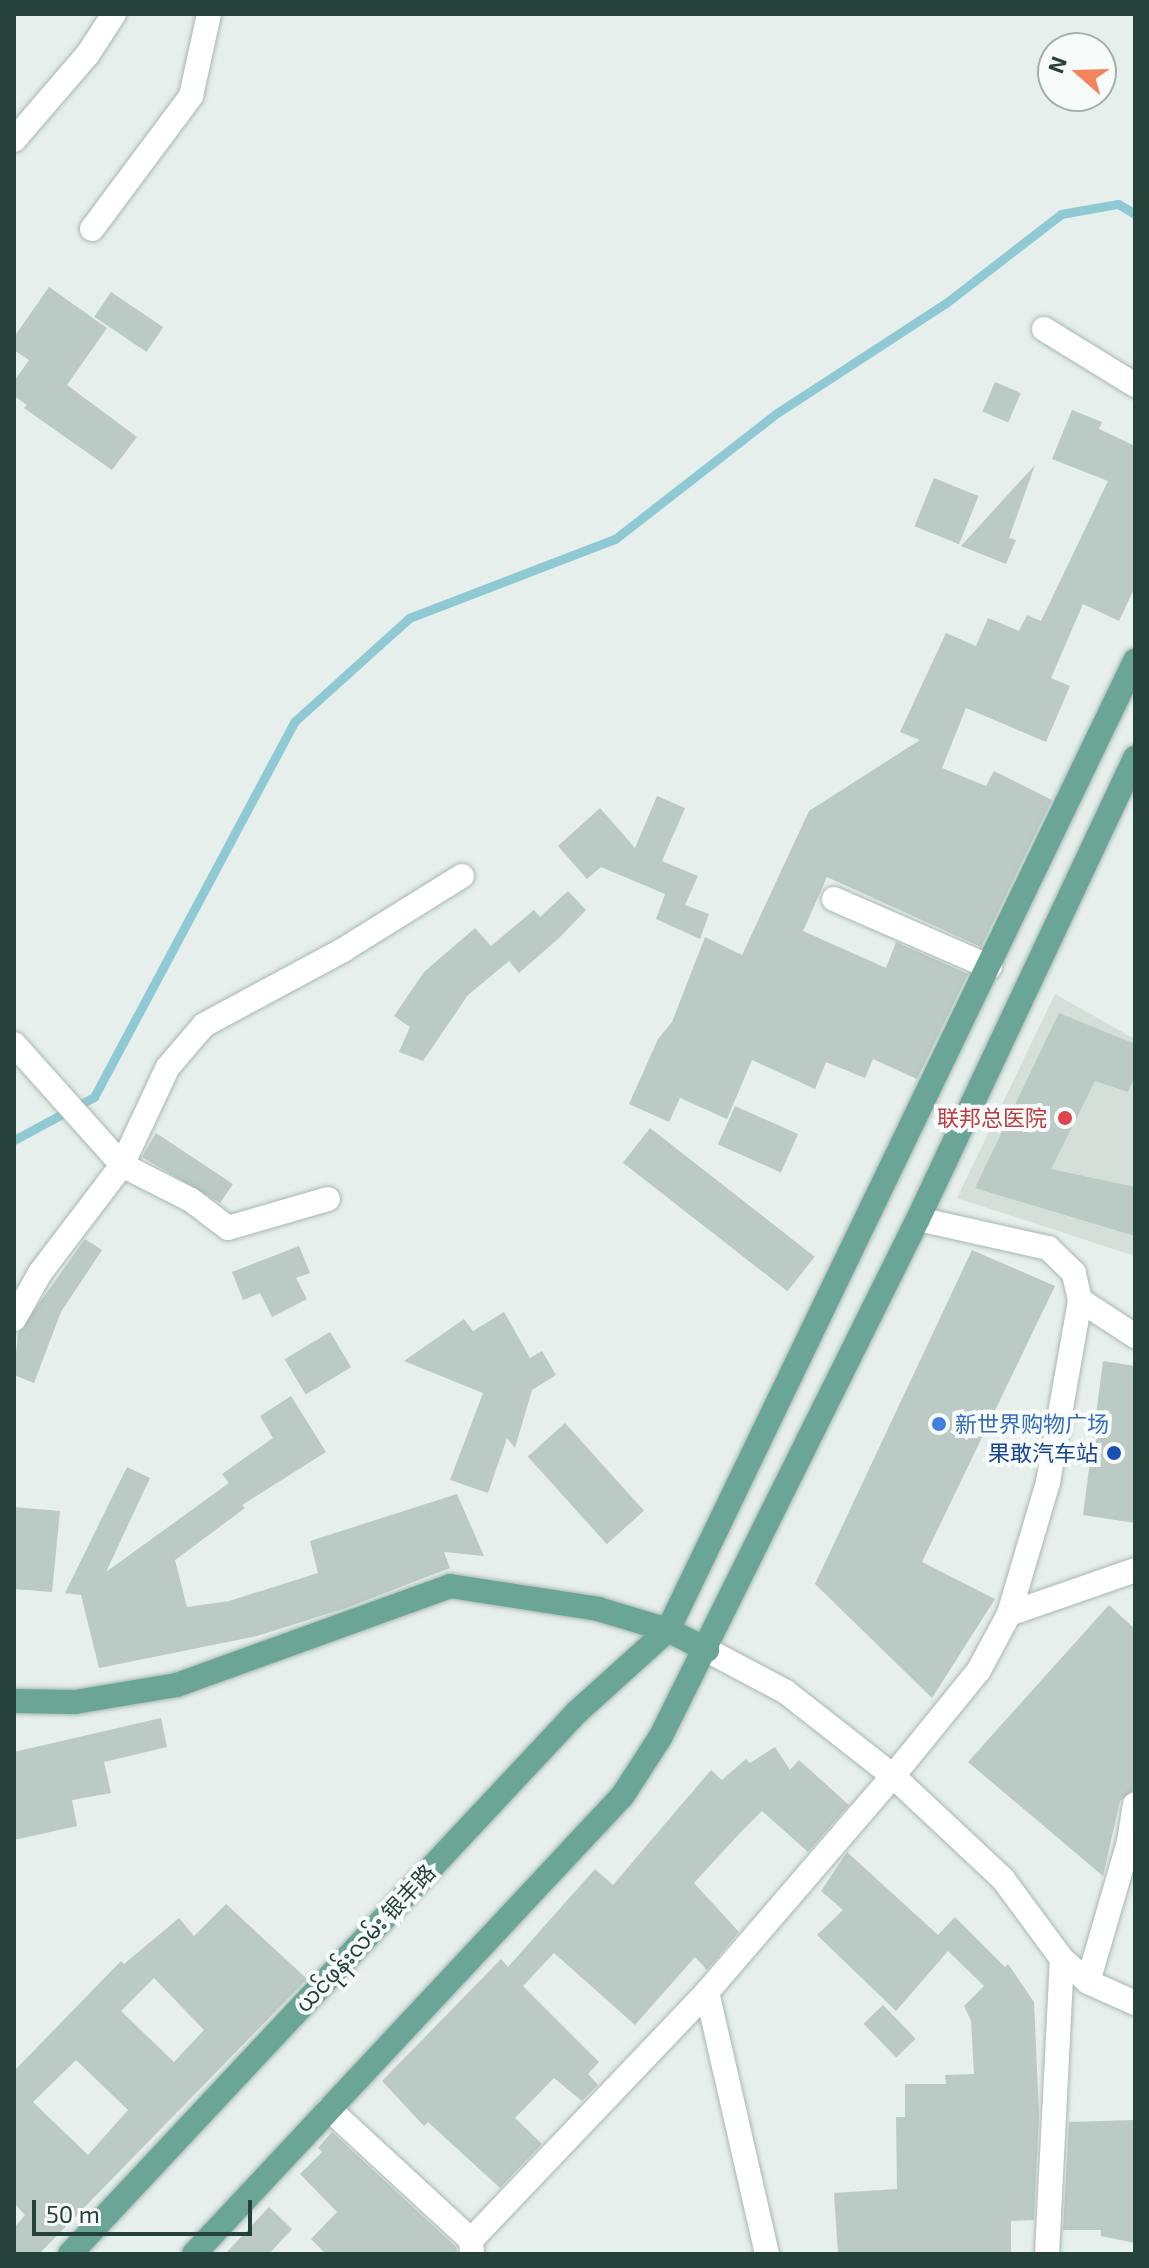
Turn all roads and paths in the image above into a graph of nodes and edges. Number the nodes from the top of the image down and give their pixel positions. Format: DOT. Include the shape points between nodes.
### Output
graph roads {
  1 [pos="114,14"];
  2 [pos="209,14"];
  3 [pos="14,140"];
  4 [pos="92,229"];
  5 [pos="1044,329"];
  6 [pos="1135,385"];
  7 [pos="1135,661"];
  8 [pos="1135,758"];
  9 [pos="462,876"];
  10 [pos="834,899"];
  11 [pos="990,967"];
  12 [pos="14,1044"];
  13 [pos="122,1165"];
  14 [pos="328,1199"];
  15 [pos="918,1219"];
  16 [pos="1080,1300"];
  17 [pos="14,1319"];
  18 [pos="1135,1336"];
  19 [pos="1135,1570"];
  20 [pos="1009,1614"];
  21 [pos="668,1630"];
  22 [pos="707,1650"];
  23 [pos="14,1701"];
  24 [pos="893,1776"];
  25 [pos="1135,1804"];
  26 [pos="1062,1959"];
  27 [pos="1088,1982"];
  28 [pos="707,1992"];
  29 [pos="1135,2003"];
  30 [pos="329,2109"];
  31 [pos="472,2247"];
  32 [pos="70,2254"];
  33 [pos="194,2254"];
  34 [pos="767,2254"];
  35 [pos="1047,2254"];
  1 -- 3 [label="street" via="88,54"];
  2 -- 4 [label="street" via="191,96"];
  5 -- 6 [label="street"];
  7 -- 11 [label="main road"];
  8 -- 15 [label="main road"];
  9 -- 13 [label="street" via="343,950 204,1025 168,1067"];
  10 -- 11 [label="street"];
  11 -- 21 [label="main road"];
  12 -- 13 [label="street"];
  13 -- 14 [label="street" via="191,1200 228,1228"];
  13 -- 17 [label="street" via="40,1273"];
  15 -- 16 [label="street" via="1048,1248 1074,1273"];
  15 -- 22 [label="main road"];
  16 -- 18 [label="street"];
  16 -- 20 [label="street" via="1048,1482"];
  19 -- 20 [label="street"];
  20 -- 24 [label="street" via="979,1670"];
  21 -- 22 [label="main road"];
  21 -- 23 [label="main road" via="598,1609 450,1586 177,1685 75,1702"];
  21 -- 32 [label="main road, ယင်ဖုန်းလမ်း 银丰路" via="576,1713"];
  22 -- 24 [label="street" via="786,1692"];
  22 -- 30 [label="main road" via="623,1795"];
  24 -- 26 [label="street" via="1003,1879"];
  24 -- 28 [label="street"];
  25 -- 27 [label="street"];
  26 -- 27 [label="street"];
  26 -- 35 [label="street"];
  27 -- 29 [label="street"];
  28 -- 31 [label="street"];
  28 -- 34 [label="street"];
  30 -- 31 [label="street"];
  30 -- 33 [label="main road"];
}
